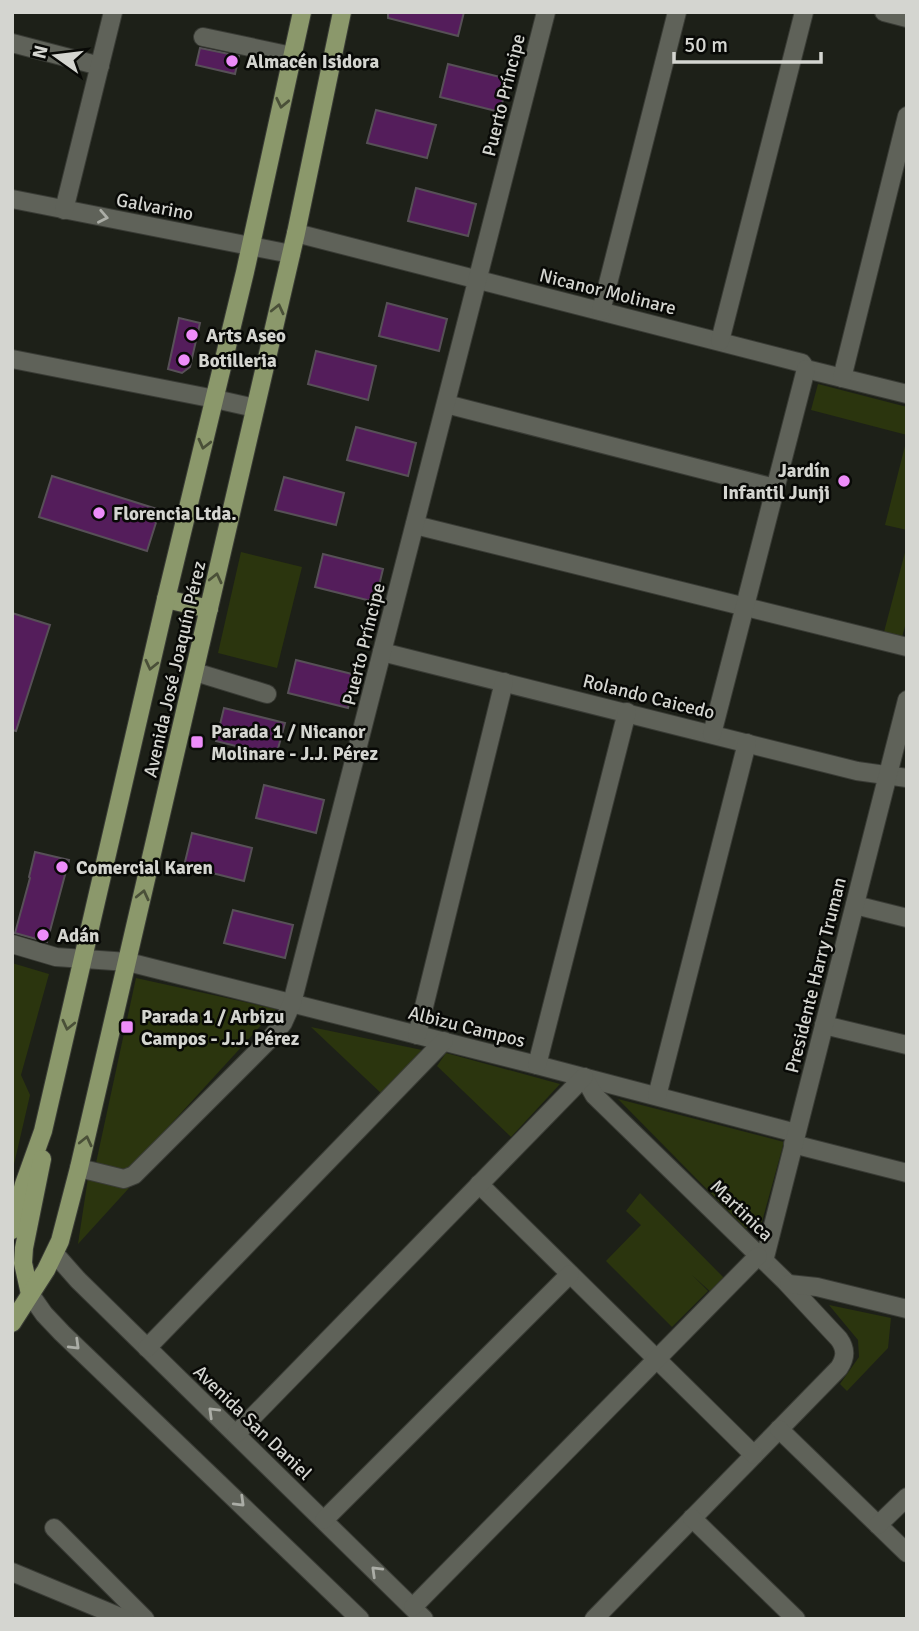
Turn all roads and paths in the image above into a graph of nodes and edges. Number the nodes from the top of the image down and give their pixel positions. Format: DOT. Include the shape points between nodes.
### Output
graph roads {
  1 [pos="113,12"];
  2 [pos="302,12"];
  3 [pos="342,12"];
  4 [pos="546,12"];
  5 [pos="677,12"];
  6 [pos="804,12"];
  7 [pos="884,12"];
  8 [pos="907,18"];
  9 [pos="204,37"];
  10 [pos="12,43"];
  11 [pos="292,56"];
  12 [pos="100,66"];
  13 [pos="907,116"];
  14 [pos="12,199"];
  15 [pos="64,210"];
  16 [pos="296,233"];
  17 [pos="251,246"];
  18 [pos="291,254"];
  19 [pos="477,279"];
  20 [pos="601,311"];
  21 [pos="720,341"];
  22 [pos="12,359"];
  23 [pos="806,369"];
  24 [pos="842,378"];
  25 [pos="907,394"];
  26 [pos="215,399"];
  27 [pos="446,404"];
  28 [pos="255,408"];
  29 [pos="775,488"];
  30 [pos="415,525"];
  31 [pos="166,598"];
  32 [pos="745,607"];
  33 [pos="209,609"];
  34 [pos="907,647"];
  35 [pos="382,652"];
  36 [pos="195,672"];
  37 [pos="504,682"];
  38 [pos="268,694"];
  39 [pos="907,700"];
  40 [pos="627,712"];
  41 [pos="712,734"];
  42 [pos="747,743"];
  43 [pos="888,775"];
  44 [pos="907,778"];
  45 [pos="855,905"];
  46 [pos="907,918"];
  47 [pos="12,944"];
  48 [pos="83,958"];
  49 [pos="128,962"];
  50 [pos="292,1003"];
  51 [pos="824,1025"];
  52 [pos="417,1035"];
  53 [pos="444,1041"];
  54 [pos="907,1045"];
  55 [pos="537,1065"];
  56 [pos="584,1077"];
  57 [pos="656,1096"];
  58 [pos="41,1138"];
  59 [pos="795,1138"];
  60 [pos="79,1168"];
  61 [pos="907,1173"];
  62 [pos="479,1184"];
  63 [pos="12,1230"];
  64 [pos="54,1254"];
  65 [pos="761,1258"];
  66 [pos="570,1274"];
  67 [pos="789,1284"];
  68 [pos="30,1294"];
  69 [pos="907,1309"];
  70 [pos="12,1323"];
  71 [pos="147,1348"];
  72 [pos="656,1359"];
  73 [pos="779,1429"];
  74 [pos="236,1434"];
  75 [pos="754,1455"];
  76 [pos="907,1497"];
  77 [pos="692,1518"];
  78 [pos="324,1520"];
  79 [pos="878,1525"];
  80 [pos="54,1528"];
  81 [pos="907,1553"];
  82 [pos="12,1572"];
  83 [pos="419,1613"];
  84 [pos="605,1615"];
  85 [pos="125,1619"];
  86 [pos="145,1619"];
  87 [pos="360,1619"];
  88 [pos="796,1619"];
  1 -- 12 [label="street"];
  2 -- 11 [label="main road, Avenida José Joaquín Pérez"];
  3 -- 16 [label="main road, Avenida José Joaquín Pérez"];
  4 -- 19 [label="street, Puerto Príncipe"];
  5 -- 20 [label="street"];
  6 -- 21 [label="street"];
  7 -- 8 [label="street"];
  9 -- 11 [label="street"];
  10 -- 12 [label="street"];
  11 -- 17 [label="main road, Avenida José Joaquín Pérez, one-way"];
  12 -- 15 [label="street"];
  13 -- 24 [label="street"];
  14 -- 15 [label="street, Galvarino"];
  15 -- 17 [label="street, Galvarino, one-way"];
  16 -- 18 [label="main road, Avenida José Joaquín Pérez"];
  16 -- 19 [label="street, Nicanor Molinare"];
  17 -- 18 [label="street, Galvarino"];
  17 -- 26 [label="main road, Avenida José Joaquín Pérez"];
  28 -- 18 [label="main road, Avenida José Joaquín Pérez, one-way"];
  19 -- 20 [label="street, Nicanor Molinare"];
  19 -- 27 [label="street, Puerto Príncipe"];
  20 -- 21 [label="street, Nicanor Molinare"];
  21 -- 23 [label="street, Nicanor Molinare" via="802,363"];
  22 -- 26 [label="street"];
  23 -- 24 [label="street, Nicanor Molinare"];
  23 -- 29 [label="street"];
  24 -- 25 [label="street, Nicanor Molinare"];
  26 -- 28 [label="street"];
  26 -- 31 [label="main road, Avenida José Joaquín Pérez, one-way"];
  27 -- 29 [label="street"];
  27 -- 30 [label="street, Puerto Príncipe"];
  33 -- 28 [label="main road, Avenida José Joaquín Pérez, one-way"];
  29 -- 32 [label="street"];
  30 -- 32 [label="street"];
  30 -- 35 [label="street, Puerto Príncipe"];
  31 -- 33 [label="main road"];
  31 -- 48 [label="main road, Avenida José Joaquín Pérez, one-way"];
  32 -- 34 [label="street"];
  32 -- 41 [label="street"];
  33 -- 36 [label="main road, Avenida José Joaquín Pérez"];
  35 -- 37 [label="street, Rolando Caicedo"];
  35 -- 50 [label="street, Puerto Príncipe"];
  36 -- 38 [label="street"];
  49 -- 36 [label="main road, Avenida José Joaquín Pérez, one-way"];
  37 -- 40 [label="street, Rolando Caicedo"];
  37 -- 52 [label="street"];
  39 -- 43 [label="street, Presidente Harry Truman"];
  40 -- 41 [label="street, Rolando Caicedo"];
  40 -- 55 [label="street"];
  41 -- 42 [label="street, Rolando Caicedo"];
  42 -- 43 [label="street, Rolando Caicedo"];
  42 -- 57 [label="street"];
  43 -- 44 [label="street, Rolando Caicedo"];
  43 -- 45 [label="street, Presidente Harry Truman"];
  45 -- 46 [label="street"];
  45 -- 51 [label="street, Presidente Harry Truman"];
  47 -- 48 [label="street, Albizu Campos" via="56,957"];
  48 -- 49 [label="street, Albizu Campos"];
  48 -- 58 [label="main road, Avenida José Joaquín Pérez, one-way"];
  49 -- 50 [label="street, Albizu Campos"];
  60 -- 49 [label="main road, Avenida José Joaquín Pérez, one-way"];
  50 -- 52 [label="street, Albizu Campos"];
  50 -- 60 [label="street, Puerto Príncipe" via="269,1040 134,1175 124,1179"];
  51 -- 54 [label="street"];
  51 -- 59 [label="street, Presidente Harry Truman"];
  52 -- 53 [label="street, Albizu Campos"];
  53 -- 55 [label="street, Albizu Campos"];
  53 -- 71 [label="street"];
  55 -- 56 [label="street, Albizu Campos"];
  56 -- 57 [label="street, Albizu Campos"];
  56 -- 62 [label="street"];
  56 -- 65 [label="street, Martinica" via="594,1096"];
  57 -- 59 [label="street, Albizu Campos"];
  58 -- 63 [label="main road, Avenida José Joaquín Pérez"];
  58 -- 68 [label="main road" via="43,1153 24,1248"];
  59 -- 61 [label="street, Albizu Campos"];
  59 -- 65 [label="street, Presidente Harry Truman"];
  60 -- 64 [label="main road, Avenida José Joaquín Pérez"];
  62 -- 66 [label="street"];
  62 -- 74 [label="street"];
  64 -- 68 [label="main road, Avenida José Joaquín Pérez"];
  64 -- 71 [label="street, Avenida San Daniel"];
  65 -- 67 [label="street, Martinica"];
  65 -- 72 [label="street"];
  66 -- 72 [label="street"];
  66 -- 78 [label="street"];
  67 -- 69 [label="street"];
  67 -- 73 [label="street, Martinica" via="844,1345 845,1353 839,1367"];
  68 -- 70 [label="main road, Avenida José Joaquín Pérez"];
  68 -- 87 [label="street, one-way" via="62,1333"];
  74 -- 71 [label="street, Avenida San Daniel, one-way"];
  72 -- 75 [label="street"];
  72 -- 83 [label="street"];
  73 -- 75 [label="street"];
  73 -- 79 [label="street"];
  74 -- 78 [label="street, Avenida San Daniel"];
  75 -- 77 [label="street"];
  76 -- 79 [label="street"];
  77 -- 84 [label="street"];
  77 -- 88 [label="street"];
  83 -- 78 [label="street, Avenida San Daniel, one-way"];
  79 -- 81 [label="street"];
  80 -- 86 [label="street"];
  82 -- 85 [label="street"];
}
